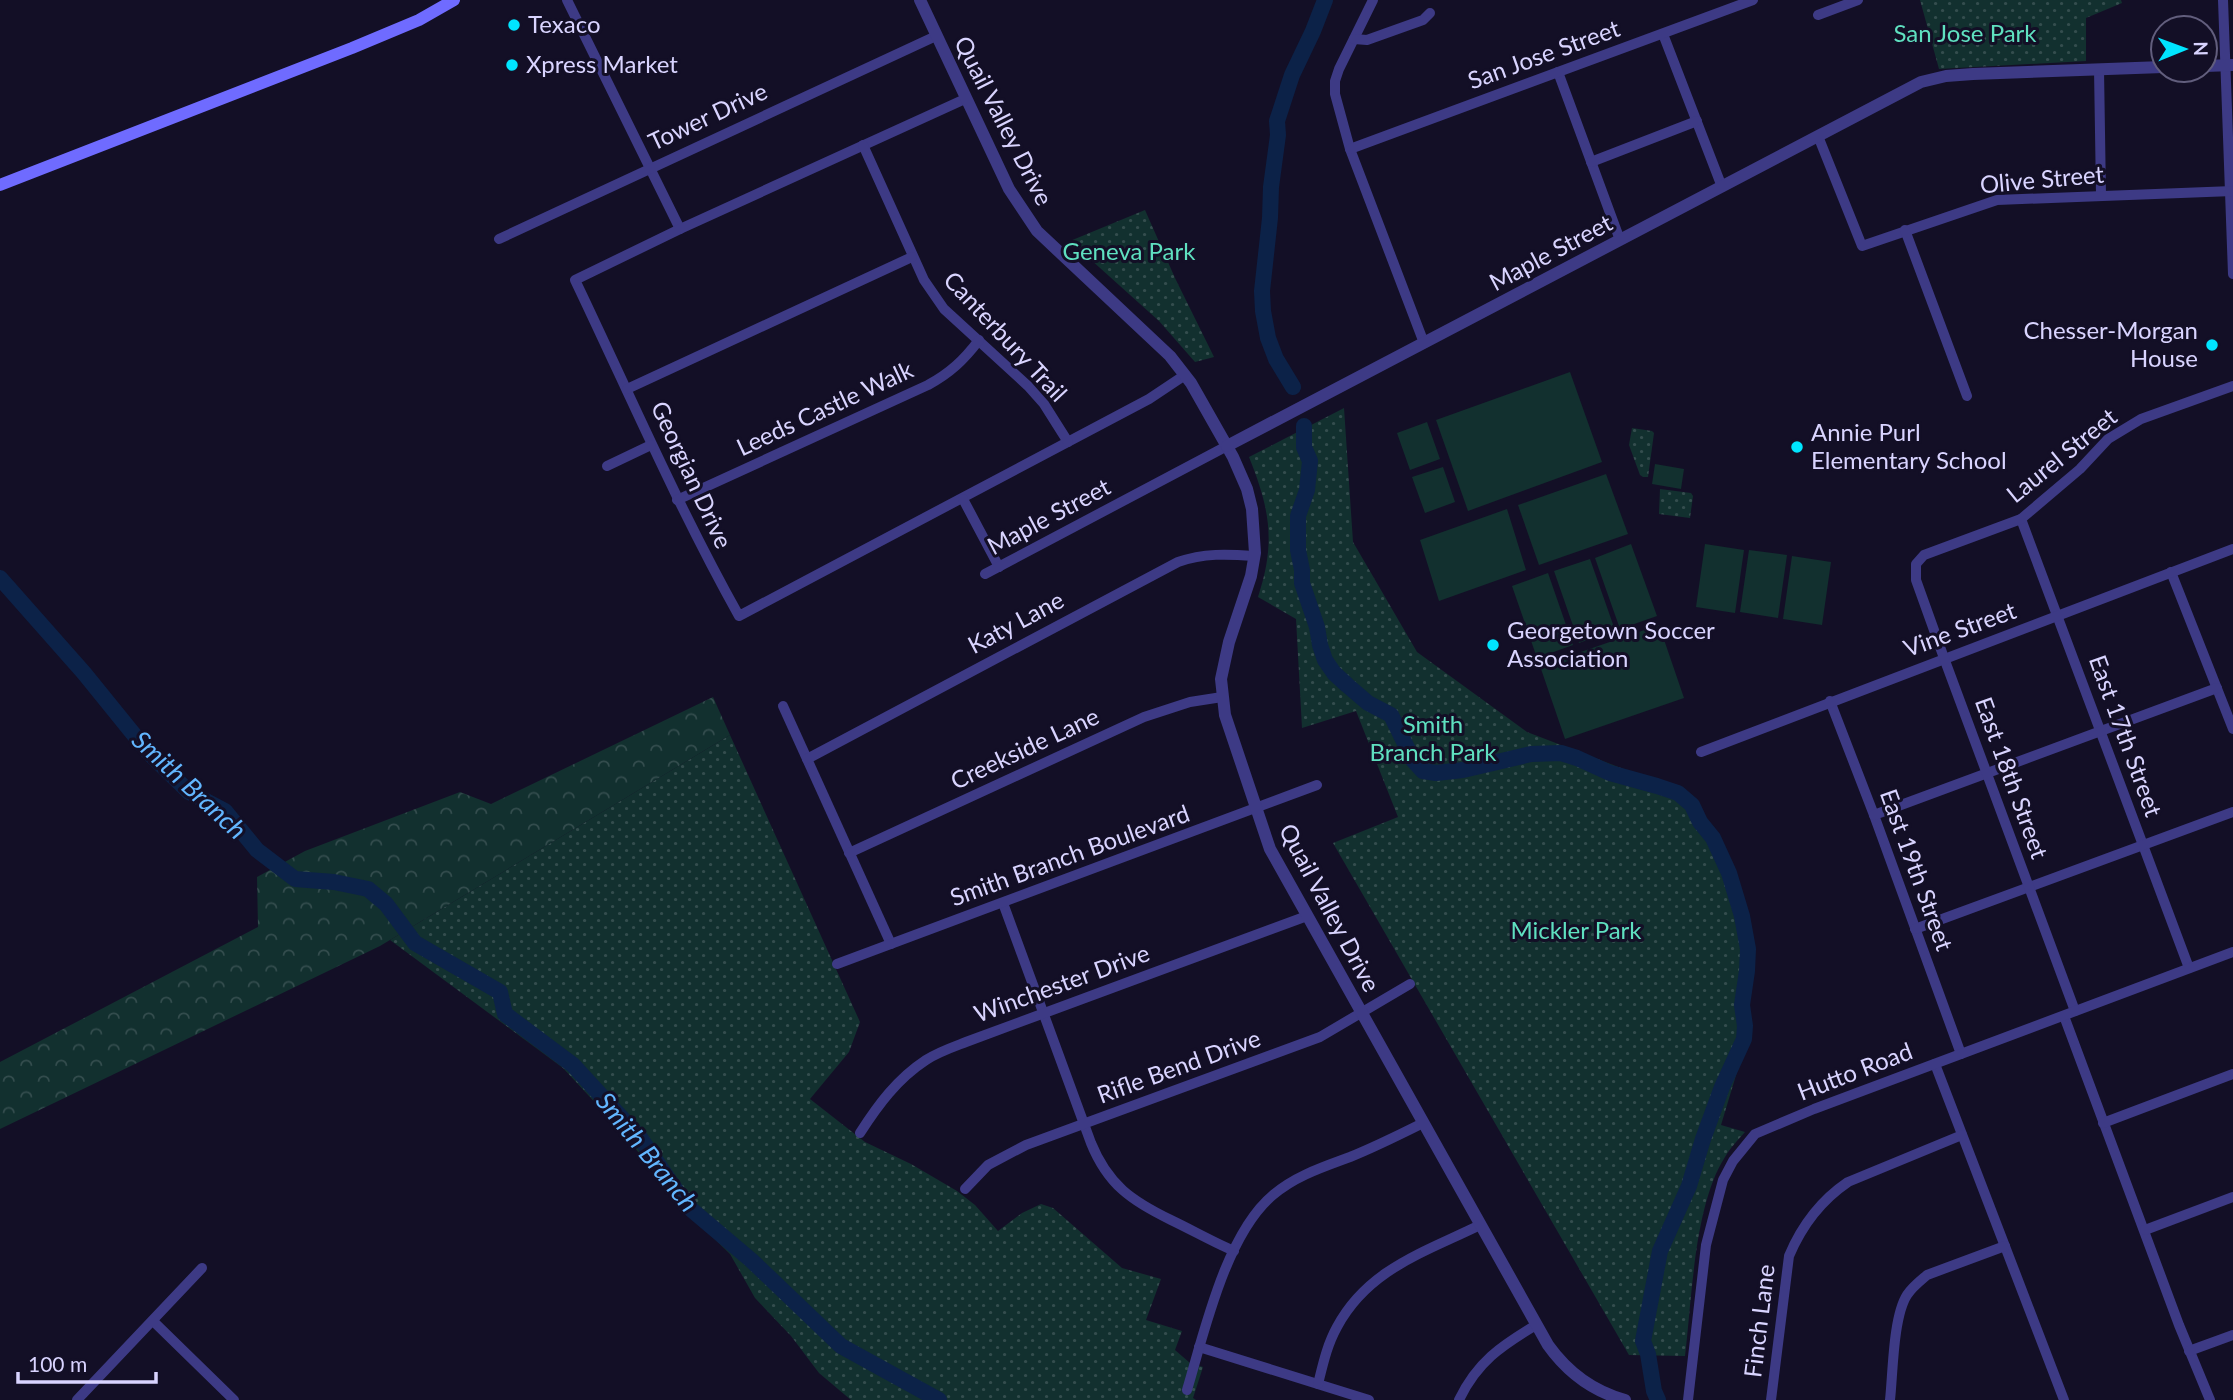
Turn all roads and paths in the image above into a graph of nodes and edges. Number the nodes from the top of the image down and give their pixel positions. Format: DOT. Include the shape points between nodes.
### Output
graph roads {
  1 [pos="454,0"];
  2 [pos="567,0"];
  3 [pos="920,0"];
  4 [pos="1373,0"];
  5 [pos="1753,0"];
  6 [pos="1858,0"];
  7 [pos="2223,0"];
  8 [pos="1430,13"];
  9 [pos="1818,15"];
  10 [pos="1663,34"];
  11 [pos="936,36"];
  12 [pos="1354,39"];
  13 [pos="2229,65"];
  14 [pos="2149,67"];
  15 [pos="2099,69"];
  16 [pos="1558,72"];
  17 [pos="965,99"];
  18 [pos="1697,121"];
  19 [pos="1818,136"];
  20 [pos="863,145"];
  21 [pos="1350,149"];
  22 [pos="1591,162"];
  23 [pos="650,167"];
  24 [pos="0,185"];
  25 [pos="1722,187"];
  26 [pos="2231,191"];
  27 [pos="2101,195"];
  28 [pos="680,229"];
  29 [pos="1905,230"];
  30 [pos="499,239"];
  31 [pos="1620,240"];
  32 [pos="912,257"];
  33 [pos="2233,274"];
  34 [pos="979,340"];
  35 [pos="1424,343"];
  36 [pos="1185,375"];
  37 [pos="2233,386"];
  38 [pos="627,389"];
  39 [pos="1967,396"];
  40 [pos="1068,442"];
  41 [pos="651,445"];
  42 [pos="1227,446"];
  43 [pos="607,466"];
  44 [pos="963,499"];
  45 [pos="677,500"];
  46 [pos="2021,519"];
  47 [pos="2233,549"];
  48 [pos="1254,556"];
  49 [pos="1919,560"];
  50 [pos="999,567"];
  51 [pos="2171,572"];
  52 [pos="985,574"];
  53 [pos="2058,615"];
  54 [pos="1944,658"];
  55 [pos="2217,688"];
  56 [pos="1222,697"];
  57 [pos="1830,701"];
  58 [pos="783,706"];
  59 [pos="2233,729"];
  60 [pos="2101,730"];
  61 [pos="1702,752"];
  62 [pos="807,759"];
  63 [pos="1988,773"];
  64 [pos="1317,785"];
  65 [pos="1256,810"];
  66 [pos="2233,812"];
  67 [pos="1874,815"];
  68 [pos="2143,844"];
  69 [pos="849,853"];
  70 [pos="2029,887"];
  71 [pos="1003,903"];
  72 [pos="1307,916"];
  73 [pos="1915,929"];
  74 [pos="891,944"];
  75 [pos="2233,952"];
  76 [pos="838,964"];
  77 [pos="2189,968"];
  78 [pos="1410,984"];
  79 [pos="2075,1011"];
  80 [pos="1044,1013"];
  81 [pos="1360,1013"];
  82 [pos="2064,1016"];
  83 [pos="1961,1055"];
  84 [pos="1935,1064"];
  85 [pos="2233,1074"];
  86 [pos="1423,1123"];
  87 [pos="2104,1123"];
  88 [pos="1084,1125"];
  89 [pos="860,1133"];
  90 [pos="1962,1135"];
  91 [pos="965,1189"];
  92 [pos="2233,1197"];
  93 [pos="1480,1225"];
  94 [pos="2145,1230"];
  95 [pos="2005,1246"];
  96 [pos="1234,1251"];
  97 [pos="202,1269"];
  98 [pos="153,1321"];
  99 [pos="1536,1325"];
  100 [pos="2233,1335"];
  101 [pos="1199,1347"];
  102 [pos="2189,1351"];
  103 [pos="1318,1384"];
  104 [pos="1187,1390"];
  105 [pos="77,1400"];
  106 [pos="234,1400"];
  107 [pos="1369,1400"];
  108 [pos="1459,1400"];
  109 [pos="1625,1400"];
  110 [pos="1689,1400"];
  111 [pos="1771,1400"];
  112 [pos="1890,1400"];
  113 [pos="2064,1400"];
  114 [pos="2210,1400"];
  1 -- 24 [label="main road" via="352,48"];
  2 -- 23 [label="street"];
  3 -- 11 [label="street, Quail Valley Drive"];
  4 -- 12 [label="street"];
  5 -- 10 [label="street, San Jose Street"];
  6 -- 9 [label="street"];
  7 -- 13 [label="street"];
  8 -- 12 [label="street" via="1423,20 1367,40"];
  10 -- 16 [label="street, San Jose Street"];
  10 -- 18 [label="street"];
  11 -- 17 [label="street, Quail Valley Drive"];
  11 -- 23 [label="street, Tower Drive"];
  12 -- 21 [label="street" via="1335,81 1337,107"];
  13 -- 26 [label="street"];
  14 -- 15 [label="street, Maple Street"];
  15 -- 19 [label="street, Maple Street" via="1946,76 1922,82"];
  15 -- 27 [label="street"];
  16 -- 21 [label="street, San Jose Street"];
  16 -- 22 [label="street"];
  17 -- 20 [label="street, Georgian Drive"];
  17 -- 36 [label="street, Quail Valley Drive" via="1037,231"];
  18 -- 22 [label="street"];
  18 -- 25 [label="street"];
  19 -- 25 [label="street, Maple Street"];
  19 -- 29 [label="street, Olive Street" via="1862,246"];
  20 -- 28 [label="street, Georgian Drive"];
  20 -- 32 [label="street, Canterbury Trail"];
  21 -- 35 [label="street"];
  22 -- 31 [label="street"];
  23 -- 28 [label="street"];
  23 -- 30 [label="street, Tower Drive"];
  25 -- 31 [label="street, Maple Street"];
  26 -- 27 [label="street, Olive Street"];
  26 -- 33 [label="street"];
  27 -- 29 [label="street, Olive Street" via="1997,200"];
  28 -- 38 [label="street, Georgian Drive" via="575,280"];
  29 -- 39 [label="street"];
  31 -- 35 [label="street, Maple Street"];
  32 -- 34 [label="street, Canterbury Trail" via="944,309"];
  32 -- 38 [label="street"];
  34 -- 40 [label="street, Canterbury Trail" via="1036,395"];
  34 -- 45 [label="street, Leeds Castle Walk" via="963,361 928,385"];
  35 -- 42 [label="street, Maple Street"];
  36 -- 40 [label="street, Georgian Drive"];
  36 -- 42 [label="street, Quail Valley Drive"];
  37 -- 46 [label="street, Laurel Street" via="2141,419 2108,439"];
  38 -- 41 [label="street, Georgian Drive"];
  40 -- 44 [label="street, Georgian Drive"];
  41 -- 43 [label="street"];
  41 -- 45 [label="street, Georgian Drive"];
  42 -- 48 [label="street, Quail Valley Drive" via="1252,509"];
  42 -- 50 [label="street, Maple Street"];
  44 -- 45 [label="street, Georgian Drive" via="739,616"];
  44 -- 50 [label="street"];
  46 -- 49 [label="street, Laurel Street"];
  46 -- 53 [label="street, East 17th Street"];
  47 -- 51 [label="street, Vine Street"];
  48 -- 56 [label="street, Quail Valley Drive" via="1229,642"];
  48 -- 62 [label="street, Katy Lane" via="1212,554 1178,562"];
  49 -- 54 [label="street, East 18th Street" via="1916,580"];
  50 -- 52 [label="street, Maple Street"];
  51 -- 53 [label="street, Vine Street"];
  51 -- 55 [label="street"];
  53 -- 54 [label="street, Vine Street"];
  53 -- 60 [label="street, East 17th Street"];
  54 -- 57 [label="street, Vine Street"];
  54 -- 63 [label="street, East 18th Street"];
  55 -- 59 [label="street"];
  55 -- 60 [label="street"];
  56 -- 65 [label="street, Quail Valley Drive"];
  56 -- 69 [label="street, Creekside Lane" via="1144,717"];
  57 -- 61 [label="street, Vine Street"];
  57 -- 67 [label="street, East 19th Street"];
  58 -- 62 [label="street"];
  60 -- 63 [label="street"];
  60 -- 68 [label="street, East 17th Street"];
  62 -- 69 [label="street"];
  63 -- 67 [label="street"];
  63 -- 70 [label="street, East 18th Street"];
  64 -- 65 [label="street, Smith Branch Boulevard"];
  65 -- 71 [label="street, Smith Branch Boulevard"];
  65 -- 72 [label="street, Quail Valley Drive" via="1269,849"];
  66 -- 68 [label="street"];
  67 -- 73 [label="street, East 19th Street"];
  68 -- 70 [label="street"];
  68 -- 77 [label="street, East 17th Street"];
  69 -- 74 [label="street"];
  70 -- 73 [label="street"];
  70 -- 79 [label="street, East 18th Street"];
  71 -- 74 [label="street, Smith Branch Boulevard"];
  71 -- 80 [label="street"];
  72 -- 80 [label="street, Winchester Drive"];
  72 -- 81 [label="street, Quail Valley Drive"];
  73 -- 83 [label="street, East 19th Street"];
  74 -- 76 [label="street, Smith Branch Boulevard"];
  75 -- 77 [label="street, Hutto Road"];
  77 -- 79 [label="street, Hutto Road"];
  78 -- 81 [label="street, Rifle Bend Drive"];
  79 -- 82 [label="street, Hutto Road"];
  80 -- 88 [label="street"];
  80 -- 89 [label="street, Winchester Drive" via="926,1060 887,1093"];
  81 -- 86 [label="street, Quail Valley Drive"];
  81 -- 88 [label="street, Rifle Bend Drive" via="1320,1037"];
  82 -- 83 [label="street, Hutto Road"];
  82 -- 87 [label="street"];
  83 -- 84 [label="street, Hutto Road"];
  84 -- 90 [label="street"];
  84 -- 110 [label="street, Hutto Road" via="1755,1134 1732,1161 1719,1190 1706,1245"];
  85 -- 87 [label="street"];
  86 -- 93 [label="street, Quail Valley Drive"];
  86 -- 96 [label="street" via="1318,1168 1273,1195 1247,1226"];
  87 -- 94 [label="street"];
  88 -- 91 [label="street, Rifle Bend Drive" via="1005,1154 988,1164"];
  88 -- 96 [label="street" via="1104,1168 1133,1199"];
  90 -- 95 [label="street"];
  90 -- 111 [label="street, Finch Lane" via="1848,1182 1807,1222 1789,1256"];
  92 -- 94 [label="street"];
  93 -- 99 [label="street, Quail Valley Drive"];
  93 -- 103 [label="street" via="1393,1268 1363,1290 1337,1327"];
  94 -- 102 [label="street"];
  95 -- 112 [label="street" via="1927,1275 1906,1297 1899,1317"];
  95 -- 113 [label="street"];
  96 -- 101 [label="street"];
  97 -- 98 [label="street"];
  98 -- 105 [label="street"];
  98 -- 106 [label="street"];
  99 -- 108 [label="street" via="1490,1356"];
  99 -- 109 [label="street, Quail Valley Drive" via="1560,1362 1586,1384"];
  100 -- 102 [label="street"];
  101 -- 103 [label="street"];
  101 -- 104 [label="street"];
  102 -- 114 [label="street"];
  103 -- 107 [label="street"];
}
